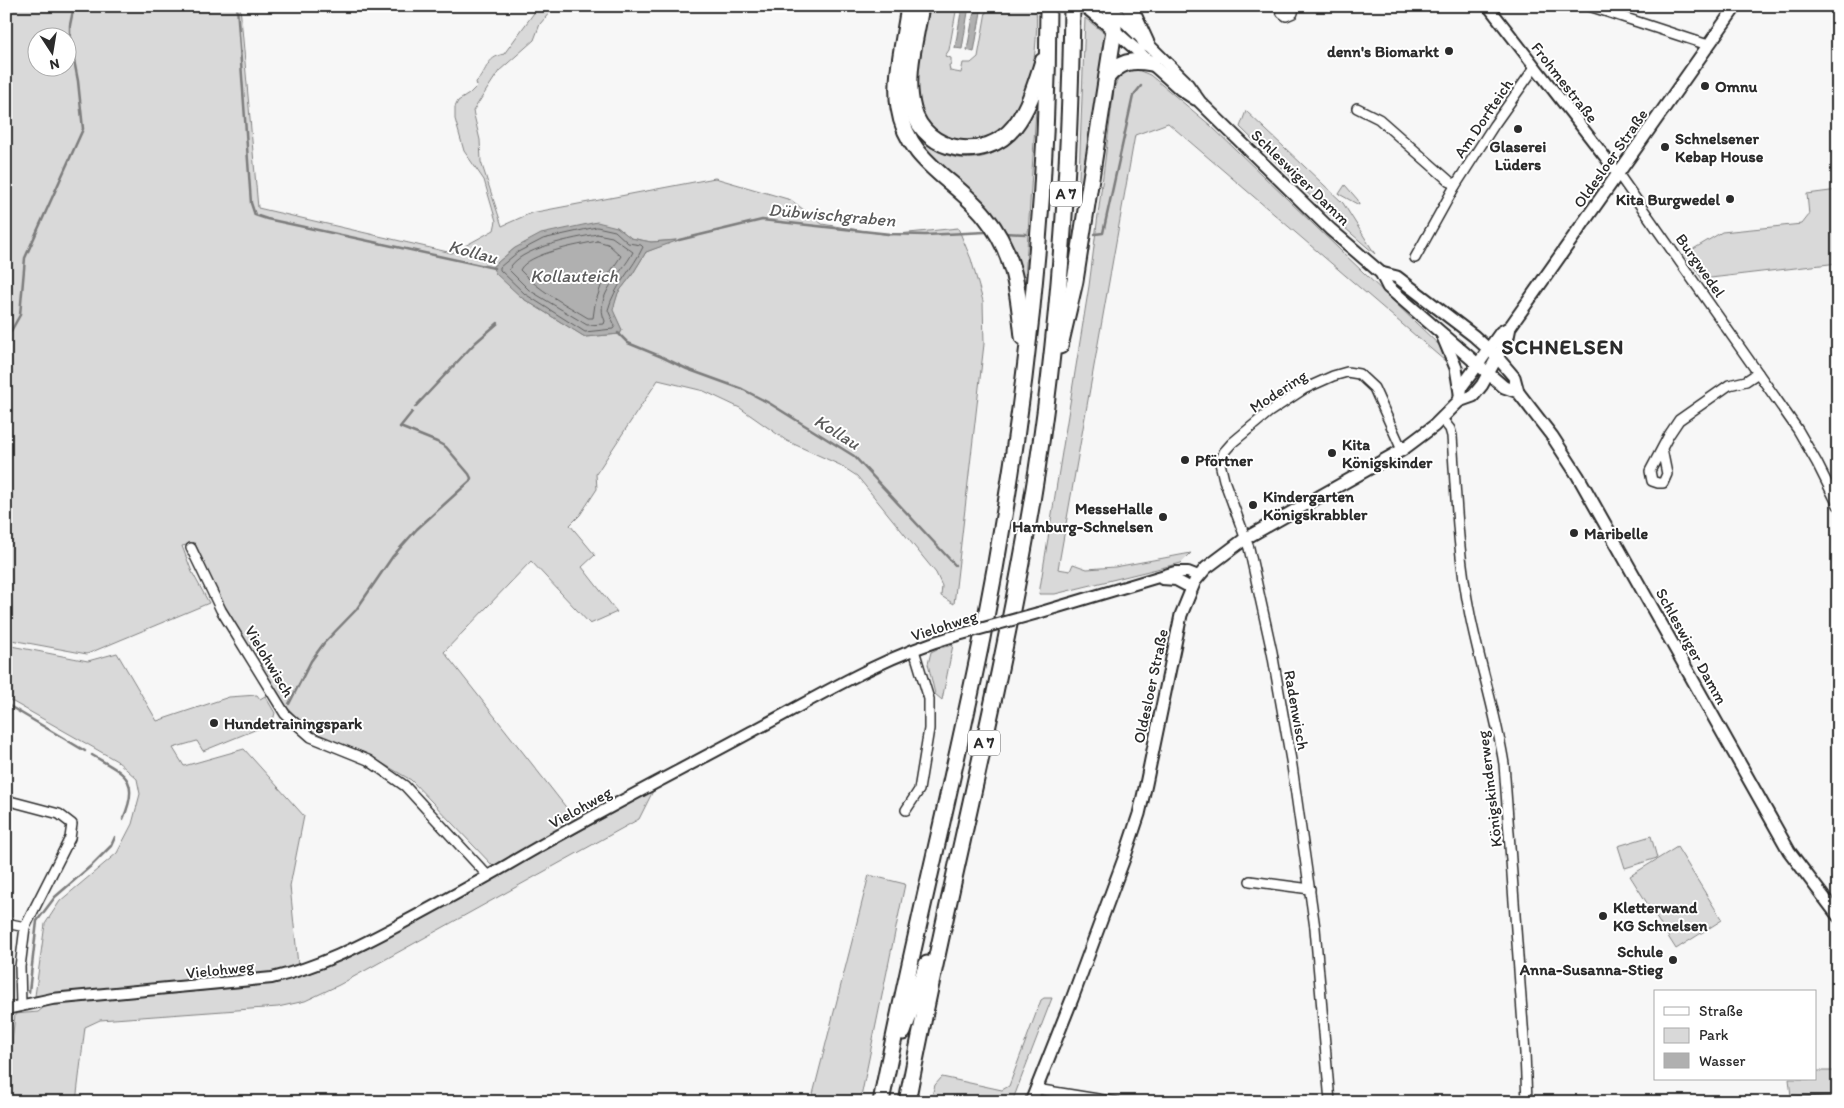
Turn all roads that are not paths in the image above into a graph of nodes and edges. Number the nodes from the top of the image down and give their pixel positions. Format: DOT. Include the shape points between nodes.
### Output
graph roads {
  1 [pos="909,6"];
  2 [pos="921,6"];
  3 [pos="1048,6"];
  4 [pos="1072,6"];
  5 [pos="1129,6"];
  6 [pos="1278,6"];
  7 [pos="1294,6"];
  8 [pos="1488,6"];
  9 [pos="1589,6"];
  10 [pos="1736,6"];
  11 [pos="1109,7"];
  12 [pos="1089,9"];
  13 [pos="1114,30"];
  14 [pos="1146,43"];
  15 [pos="1708,44"];
  16 [pos="1048,48"];
  17 [pos="1151,63"];
  18 [pos="1536,67"];
  19 [pos="1107,78"];
  20 [pos="1200,102"];
  21 [pos="1357,108"];
  22 [pos="1619,175"];
  23 [pos="1455,186"];
  24 [pos="1415,258"];
  25 [pos="1381,273"];
  26 [pos="1441,334"];
  27 [pos="1493,353"];
  28 [pos="1478,364"];
  29 [pos="1026,368"];
  30 [pos="1488,373"];
  31 [pos="1758,373"];
  32 [pos="1049,381"];
  33 [pos="1518,392"];
  34 [pos="1460,398"];
  35 [pos="1442,419"];
  36 [pos="1662,449"];
  37 [pos="1402,450"];
  38 [pos="1838,505"];
  39 [pos="1246,538"];
  40 [pos="191,548"];
  41 [pos="1198,576"];
  42 [pos="1156,579"];
  43 [pos="1191,588"];
  44 [pos="914,650"];
  45 [pos="6,800"];
  46 [pos="906,810"];
  47 [pos="488,876"];
  48 [pos="1250,881"];
  49 [pos="1310,889"];
  50 [pos="921,908"];
  51 [pos="947,911"];
  52 [pos="1838,916"];
  53 [pos="6,923"];
  54 [pos="25,927"];
  55 [pos="916,995"];
  56 [pos="21,1006"];
  57 [pos="6,1009"];
  58 [pos="886,1077"];
  59 [pos="910,1081"];
  60 [pos="1036,1089"];
  61 [pos="1838,1101"];
  62 [pos="881,1102"];
  63 [pos="907,1102"];
  64 [pos="1031,1102"];
  65 [pos="1116,1102"];
  66 [pos="1330,1102"];
  67 [pos="1527,1102"];
  68 [pos="1791,1102"];
  1 -- 29 [label="highway" via="898,91 904,126 921,156 980,210 1003,244 1018,287"];
  2 -- 16 [label="highway" via="910,76 911,102 924,129 949,147 970,150 983,147 1002,138 1013,128 1027,106"];
  3 -- 16 [label="highway, A 7"];
  4 -- 32 [label="highway, A 7" via="1064,225"];
  5 -- 14 [label="highway"];
  6 -- 7 [label="street" via="1286,16 1293,13"];
  8 -- 18 [label="street, Frohmestraße"];
  9 -- 15 [label="street"];
  10 -- 15 [label="main road, Oldesloer Straße"];
  11 -- 13 [label="highway"];
  11 -- 14 [label="main road, Schleswiger Damm"];
  12 -- 13 [label="main road, Schleswiger Damm"];
  13 -- 17 [label="main road, Schleswiger Damm"];
  13 -- 19 [label="highway"];
  14 -- 20 [label="main road, Schleswiger Damm" via="1185,81"];
  15 -- 22 [label="main road, Oldesloer Straße"];
  16 -- 29 [label="highway, A 7" via="1038,240"];
  17 -- 19 [label="highway" via="1126,62 1116,67"];
  17 -- 20 [label="main road, Schleswiger Damm"];
  18 -- 22 [label="street, Frohmestraße"];
  18 -- 23 [label="street, Am Dorfteich"];
  19 -- 32 [label="highway" via="1075,281 1062,342"];
  20 -- 25 [label="main road, Schleswiger Damm" via="1330,229"];
  21 -- 23 [label="street, Am Dorfteich" via="1379,119"];
  22 -- 27 [label="main road, Oldesloer Straße" via="1510,327 1501,332"];
  22 -- 31 [label="street, Burgwedel"];
  23 -- 24 [label="street, Am Dorfteich"];
  25 -- 26 [label="main road, Schleswiger Damm" via="1388,287"];
  25 -- 27 [label="main road, Schleswiger Damm" via="1397,277"];
  26 -- 28 [label="main road, Schleswiger Damm"];
  26 -- 34 [label="main road" via="1456,368"];
  27 -- 28 [label="main road, Oldesloer Straße"];
  27 -- 30 [label="main road, Oldesloer Straße"];
  27 -- 33 [label="main road, Schleswiger Damm" via="1514,377"];
  28 -- 30 [label="main road, Schleswiger Damm"];
  28 -- 34 [label="main road, Oldesloer Straße" via="1462,386"];
  29 -- 50 [label="highway, A 7" via="1002,533 982,638"];
  30 -- 33 [label="main road, Schleswiger Damm" via="1504,387"];
  30 -- 34 [label="main road, Oldesloer Straße" via="1473,396"];
  31 -- 36 [label="street" via="1746,381 1729,385 1679,420"];
  31 -- 38 [label="street, Burgwedel" via="1798,430"];
  32 -- 51 [label="highway, A 7" via="1012,608"];
  33 -- 52 [label="main road, Schleswiger Damm" via="1578,476 1790,851"];
  34 -- 35 [label="main road, Oldesloer Straße"];
  35 -- 37 [label="main road, Oldesloer Straße"];
  35 -- 67 [label="street, Königskinderweg" via="1452,436 1461,563 1470,615 1504,764"];
  37 -- 39 [label="main road, Oldesloer Straße"];
  37 -- 39 [label="street, Modering" via="1374,388 1359,374 1340,373 1304,389 1236,438 1222,456 1221,472"];
  39 -- 41 [label="main road, Oldesloer Straße"];
  39 -- 49 [label="street, Radenwisch" via="1272,652"];
  40 -- 47 [label="street, Vielohwisch" via="221,610 285,714 311,737 368,760 405,786"];
  41 -- 42 [label="street, Vielohweg" via="1183,571"];
  41 -- 43 [label="main road, Oldesloer Straße"];
  42 -- 43 [label="street, Vielohweg" via="1172,579"];
  42 -- 44 [label="street, Vielohweg, bridge"];
  43 -- 60 [label="main road, Oldesloer Straße" via="1182,615 1139,814"];
  44 -- 46 [label="street" via="929,699 928,729 919,790"];
  44 -- 47 [label="street, Vielohweg" via="868,670 644,788"];
  45 -- 54 [label="street" via="59,814 72,824 70,838"];
  47 -- 56 [label="street, Vielohweg" via="357,947 299,972 246,982 52,999"];
  48 -- 49 [label="street"];
  49 -- 66 [label="street, Radenwisch"];
  50 -- 55 [label="highway, A 7"];
  50 -- 58 [label="highway, A 7"];
  51 -- 55 [label="highway, A 7"];
  51 -- 59 [label="highway, A 7"];
  53 -- 54 [label="street"];
  54 -- 56 [label="street" via="20,967"];
  55 -- 58 [label="highway, A 7"];
  55 -- 59 [label="highway, A 7"];
  56 -- 57 [label="street, Vielohweg"];
  58 -- 62 [label="highway, A 7"];
  59 -- 63 [label="highway, A 7"];
  60 -- 64 [label="main road, Oldesloer Straße"];
  60 -- 65 [label="street"];
  61 -- 68 [label="street"];
}
